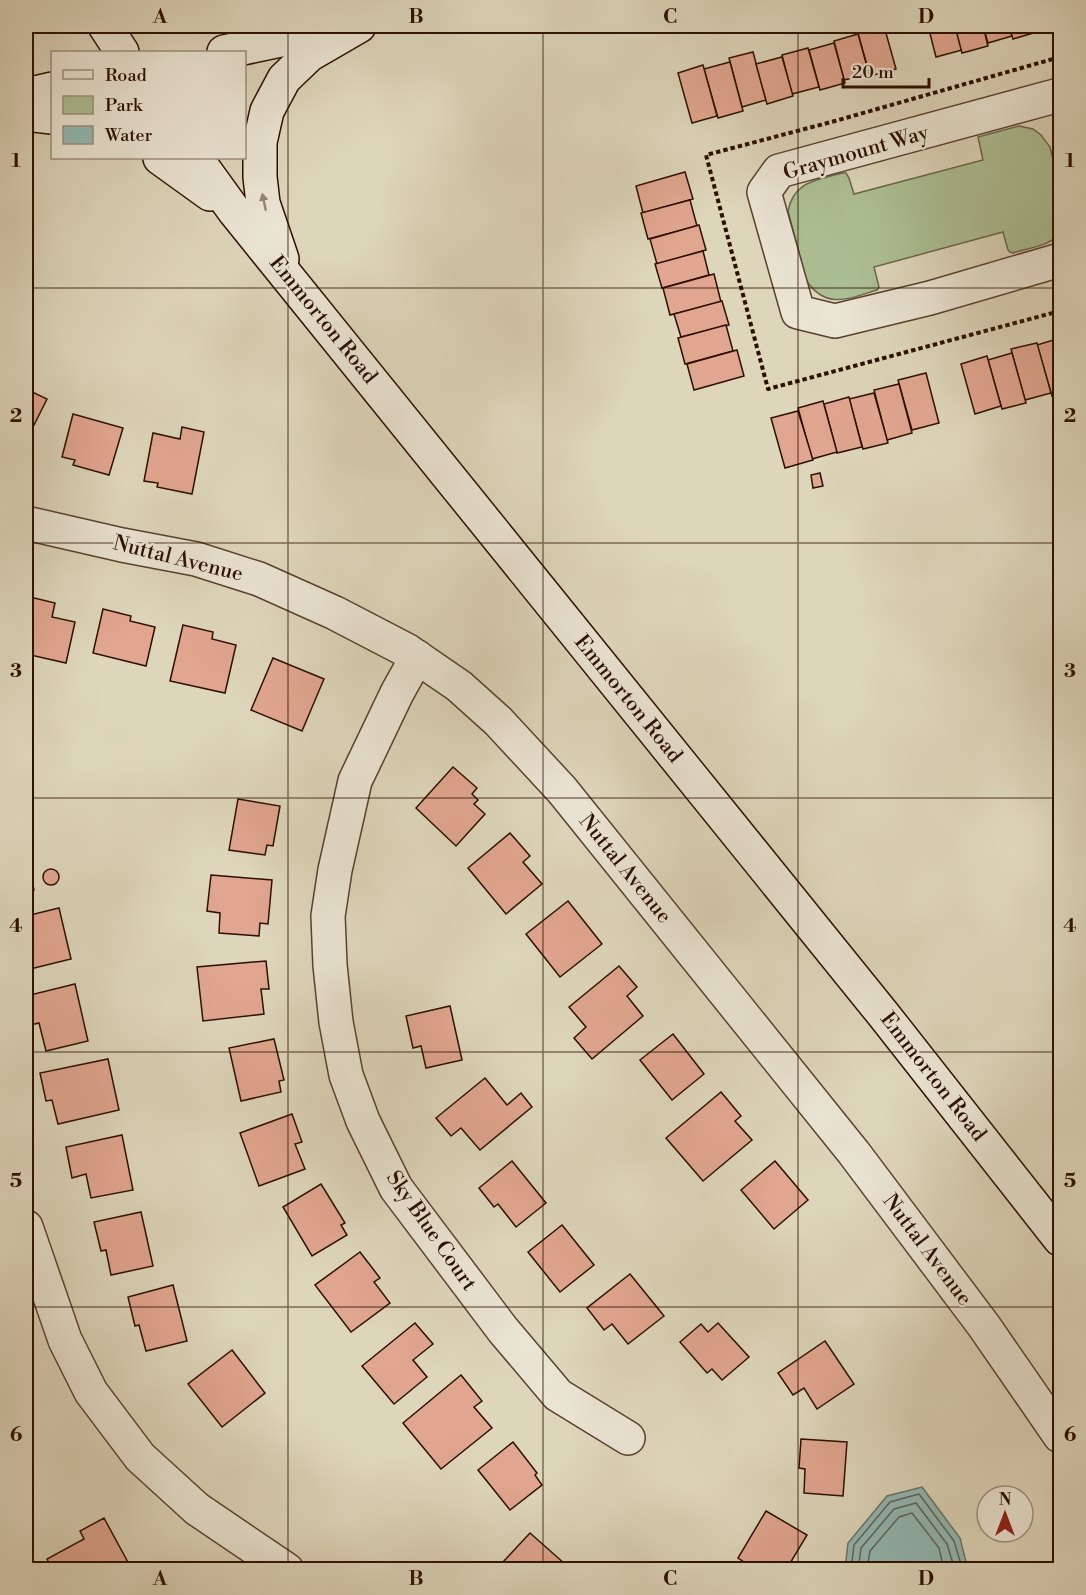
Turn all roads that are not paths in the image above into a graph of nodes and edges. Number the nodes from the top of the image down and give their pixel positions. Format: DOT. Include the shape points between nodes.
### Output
graph roads {
  1 [pos="105,26"];
  2 [pos="237,26"];
  3 [pos="352,26"];
  4 [pos="359,26"];
  5 [pos="309,34"];
  6 [pos="121,51"];
  7 [pos="229,51"];
  8 [pos="51,89"];
  9 [pos="26,95"];
  10 [pos="1060,96"];
  11 [pos="26,114"];
  12 [pos="51,117"];
  13 [pos="161,159"];
  14 [pos="197,159"];
  15 [pos="235,212"];
  16 [pos="1060,260"];
  17 [pos="288,278"];
  18 [pos="26,523"];
  19 [pos="417,657"];
  20 [pos="26,1227"];
  21 [pos="1060,1239"];
  22 [pos="1060,1436"];
  23 [pos="628,1438"];
  24 [pos="287,1569"];
  1 -- 6 [label="street"];
  2 -- 5 [label="street"];
  3 -- 5 [label="street"];
  17 -- 4 [label="street, one-way" via="263,203 260,142 267,111 284,79 309,55"];
  5 -- 7 [label="street"];
  8 -- 9 [label="street"];
  10 -- 16 [label="street, Graymount Way" via="779,171 764,192 798,312 834,321"];
  11 -- 12 [label="street"];
  13 -- 15 [label="street"];
  14 -- 15 [label="street, Emmorton Road"];
  15 -- 17 [label="street, Emmorton Road"];
  17 -- 21 [label="street, Emmorton Road"];
  18 -- 19 [label="street, Nuttal Avenue" via="196,560 259,579 335,613"];
  19 -- 22 [label="street, Nuttal Avenue" via="459,686 498,721 562,790 854,1153 984,1326"];
  19 -- 23 [label="street, Sky Blue Court" via="355,781 335,870 328,916 330,965 346,1075 396,1188 503,1330 558,1395"];
  20 -- 24 [label="street" via="65,1340 91,1392 140,1457 197,1509"];
}
